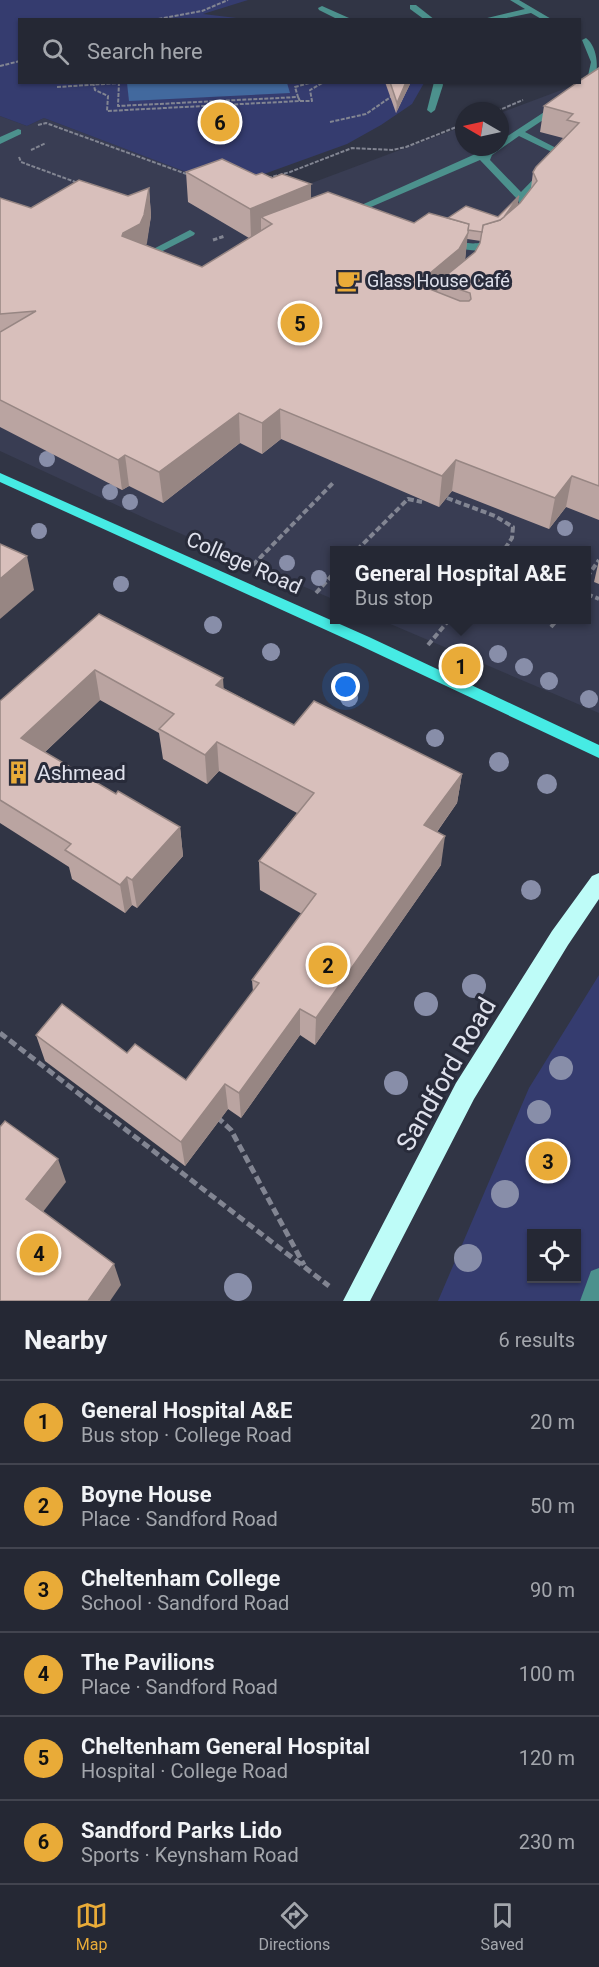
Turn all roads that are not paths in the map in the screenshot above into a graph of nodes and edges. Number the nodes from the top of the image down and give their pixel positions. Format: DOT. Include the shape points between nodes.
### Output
graph roads {
  1 [pos="514,0"];
  2 [pos="413,7"];
  3 [pos="322,8"];
  4 [pos="532,10"];
  5 [pos="342,18"];
  6 [pos="428,18"];
  7 [pos="493,18"];
  8 [pos="546,18"];
  9 [pos="586,38"];
  10 [pos="599,49"];
  11 [pos="438,84"];
  12 [pos="591,85"];
  13 [pos="566,101"];
  14 [pos="431,110"];
  15 [pos="18,132"];
  16 [pos="519,133"];
  17 [pos="509,140"];
  18 [pos="0,141"];
  19 [pos="481,156"];
  20 [pos="487,156"];
  21 [pos="522,199"];
  22 [pos="374,215"];
  23 [pos="190,232"];
  24 [pos="433,236"];
  25 [pos="473,248"];
  26 [pos="474,262"];
  27 [pos="132,263"];
  28 [pos="0,477"];
  29 [pos="599,752"];
  30 [pos="599,882"];
  31 [pos="599,1279"];
  32 [pos="356,1301"];
  33 [pos="591,1301"];
  1 -- 4 [label="street"];
  2 -- 6 [label="street"];
  3 -- 5 [label="street"];
  4 -- 7 [label="street"];
  4 -- 8 [label="street"];
  9 -- 10 [label="street"];
  9 -- 12 [label="street" via="599,63"];
  11 -- 14 [label="street"];
  13 -- 16 [label="street"];
  15 -- 18 [label="street"];
  16 -- 17 [label="street"];
  16 -- 21 [label="street" via="559,152 556,164 542,173"];
  19 -- 22 [label="street" via="349,211"];
  20 -- 21 [label="street" via="485,160"];
  21 -- 25 [label="street" via="526,207 508,229 487,247"];
  23 -- 27 [label="street"];
  24 -- 25 [label="street"];
  25 -- 26 [label="street"];
  28 -- 29 [label="main road, College Road"];
  30 -- 32 [label="highway, Sandford Road" via="465,1091"];
  31 -- 33 [label="street"];
}
